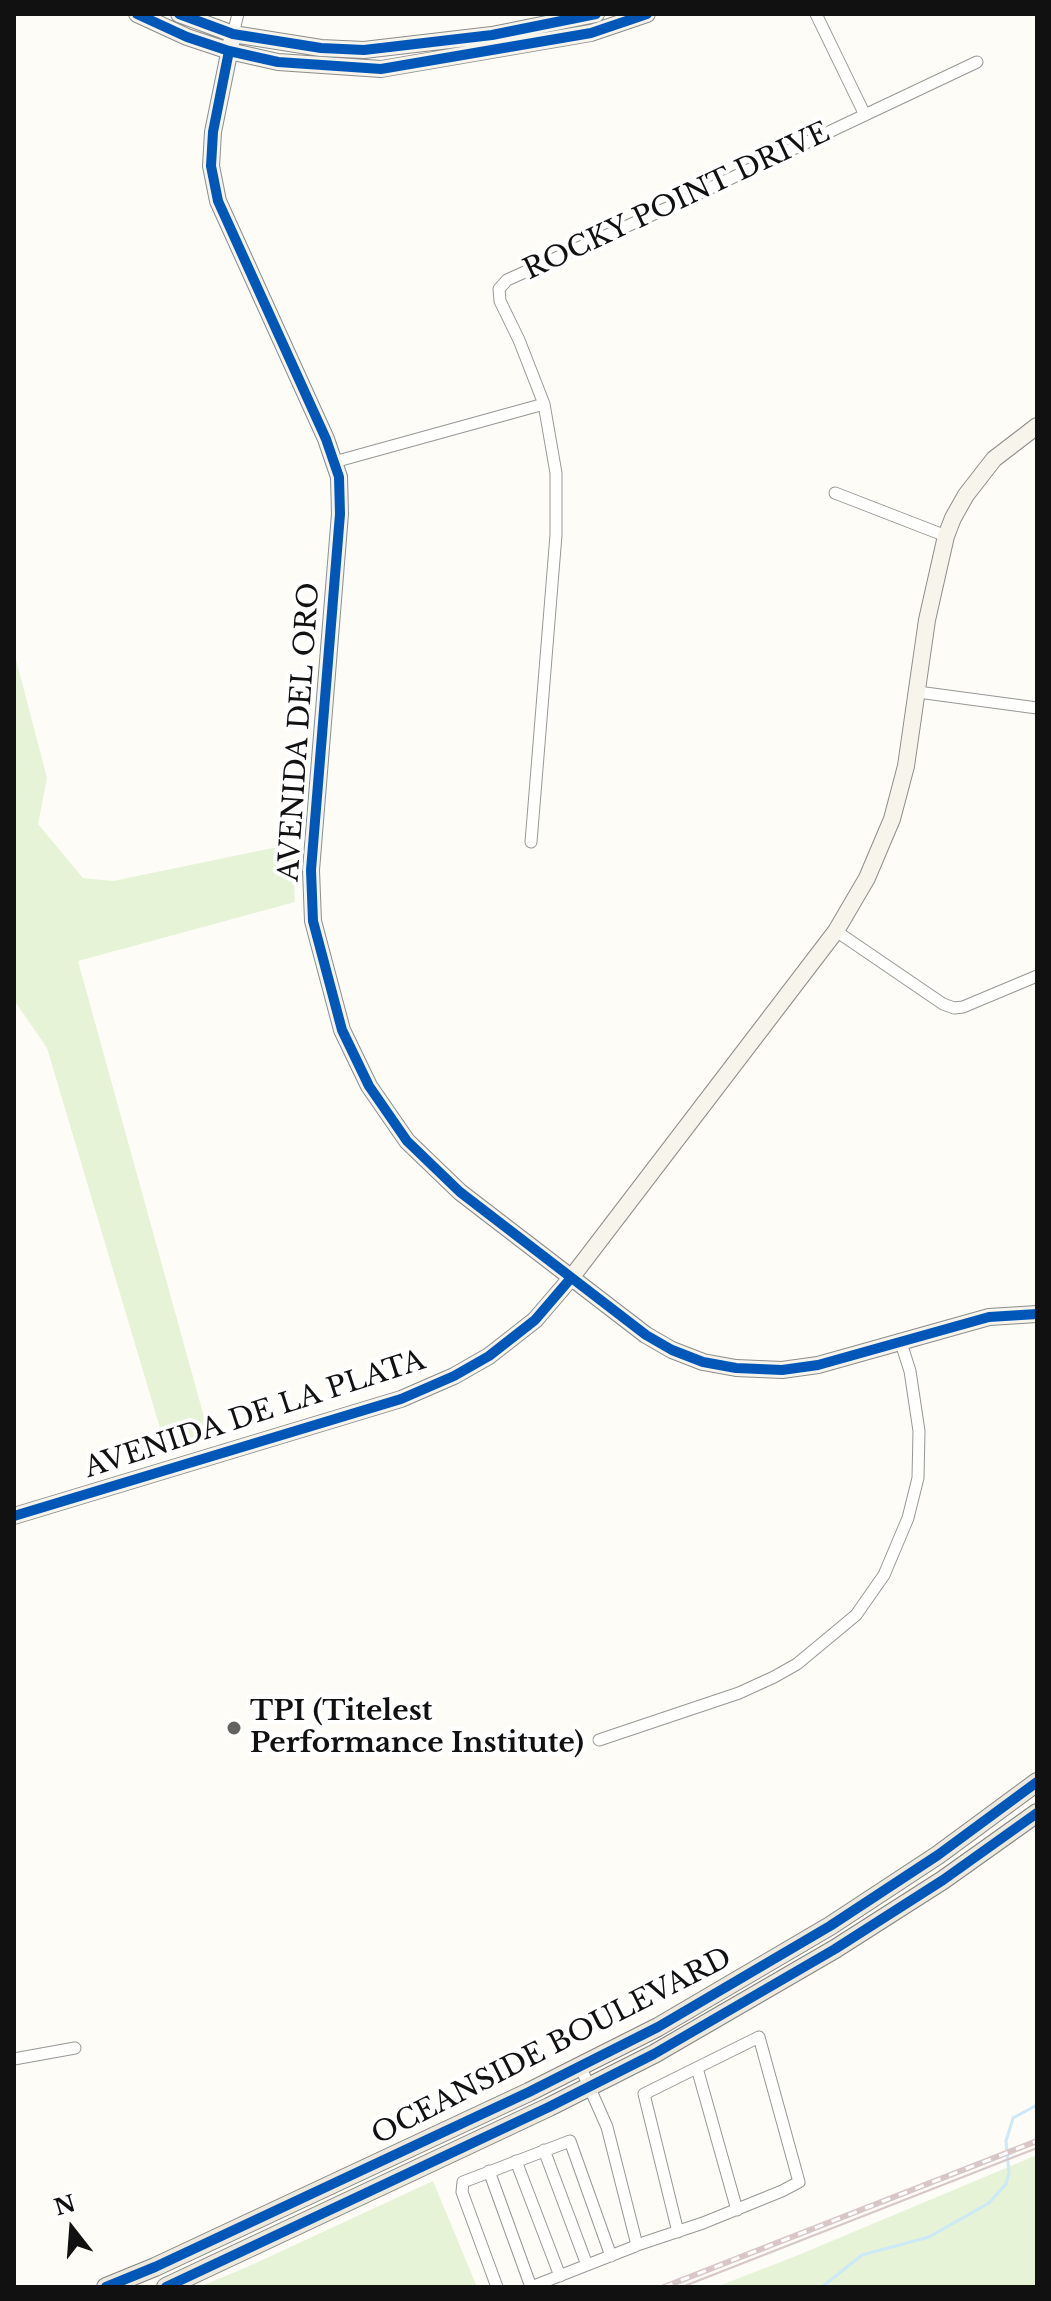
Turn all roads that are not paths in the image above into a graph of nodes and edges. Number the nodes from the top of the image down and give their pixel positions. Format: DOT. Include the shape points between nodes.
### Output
graph roads {
  1 [pos="137,14"];
  2 [pos="179,14"];
  3 [pos="238,14"];
  4 [pos="596,14"];
  5 [pos="647,14"];
  6 [pos="816,14"];
  7 [pos="233,34"];
  8 [pos="229,51"];
  9 [pos="977,62"];
  10 [pos="865,115"];
  11 [pos="544,404"];
  12 [pos="1037,426"];
  13 [pos="334,462"];
  14 [pos="835,493"];
  15 [pos="946,536"];
  16 [pos="918,692"];
  17 [pos="1037,708"];
  18 [pos="531,842"];
  19 [pos="836,931"];
  20 [pos="1037,976"];
  21 [pos="571,1278"];
  22 [pos="1037,1314"];
  23 [pos="901,1343"];
  24 [pos="14,1516"];
  25 [pos="599,1740"];
  26 [pos="1037,1782"];
  27 [pos="1037,1813"];
  28 [pos="75,2048"];
  29 [pos="14,2059"];
  30 [pos="580,2066"];
  31 [pos="697,2068"];
  32 [pos="589,2087"];
  33 [pos="544,2150"];
  34 [pos="516,2161"];
  35 [pos="489,2171"];
  36 [pos="737,2210"];
  37 [pos="678,2232"];
  38 [pos="637,2245"];
  39 [pos="611,2256"];
  40 [pos="587,2265"];
  41 [pos="560,2276"];
  42 [pos="106,2287"];
  43 [pos="166,2287"];
  44 [pos="497,2287"];
  45 [pos="531,2287"];
  1 -- 8 [label="street"];
  2 -- 7 [label="street"];
  3 -- 7 [label="street"];
  4 -- 7 [label="street" via="492,35 377,49 321,48"];
  5 -- 8 [label="street" via="591,33 381,69 304,65"];
  6 -- 10 [label="street"];
  7 -- 8 [label="street, AVENIDA DEL ORO"];
  8 -- 13 [label="street, AVENIDA DEL ORO" via="213,132 211,166 218,201"];
  9 -- 10 [label="street, ROCKY POINT DRIVE"];
  10 -- 11 [label="street, ROCKY POINT DRIVE" via="507,280 499,289 500,301"];
  11 -- 13 [label="street"];
  11 -- 18 [label="street, ROCKY POINT DRIVE" via="556,473 556,535"];
  12 -- 15 [label="street, AVENIDA DE LA PLATA" via="994,459 966,495"];
  13 -- 21 [label="street, AVENIDA DEL ORO" via="340,514 311,870 313,921 342,1030 369,1086 407,1141 460,1192"];
  14 -- 15 [label="street"];
  15 -- 16 [label="street, AVENIDA DE LA PLATA"];
  16 -- 17 [label="street"];
  16 -- 19 [label="street, AVENIDA DE LA PLATA" via="892,819 867,878"];
  19 -- 20 [label="street" via="954,1008"];
  19 -- 21 [label="street, AVENIDA DE LA PLATA"];
  21 -- 23 [label="street, AVENIDA DEL ORO" via="646,1335 703,1362 782,1370"];
  21 -- 24 [label="street, AVENIDA DE LA PLATA" via="535,1320 489,1356 401,1399"];
  22 -- 23 [label="street, AVENIDA DEL ORO" via="989,1317"];
  23 -- 25 [label="street" via="919,1431 918,1478 884,1575 856,1615 774,1677"];
  26 -- 30 [label="main road, OCEANSIDE BOULEVARD" via="830,1926 658,2027"];
  27 -- 32 [label="main road, OCEANSIDE BOULEVARD" via="835,1949"];
  28 -- 29 [label="street"];
  30 -- 32 [label="street"];
  30 -- 42 [label="main road, OCEANSIDE BOULEVARD"];
  31 -- 36 [label="street"];
  31 -- 36 [label="street" via="759,2037 799,2182"];
  31 -- 37 [label="street" via="644,2094"];
  32 -- 38 [label="street" via="607,2127"];
  32 -- 43 [label="main road, OCEANSIDE BOULEVARD"];
  33 -- 34 [label="street"];
  33 -- 39 [label="street" via="570,2141"];
  33 -- 40 [label="street"];
  34 -- 35 [label="street"];
  34 -- 41 [label="street"];
  35 -- 44 [label="street" via="461,2185"];
  35 -- 45 [label="street"];
  36 -- 37 [label="street"];
  37 -- 38 [label="street"];
  38 -- 39 [label="street"];
  39 -- 40 [label="street"];
  40 -- 41 [label="street"];
  41 -- 45 [label="street"];
}
